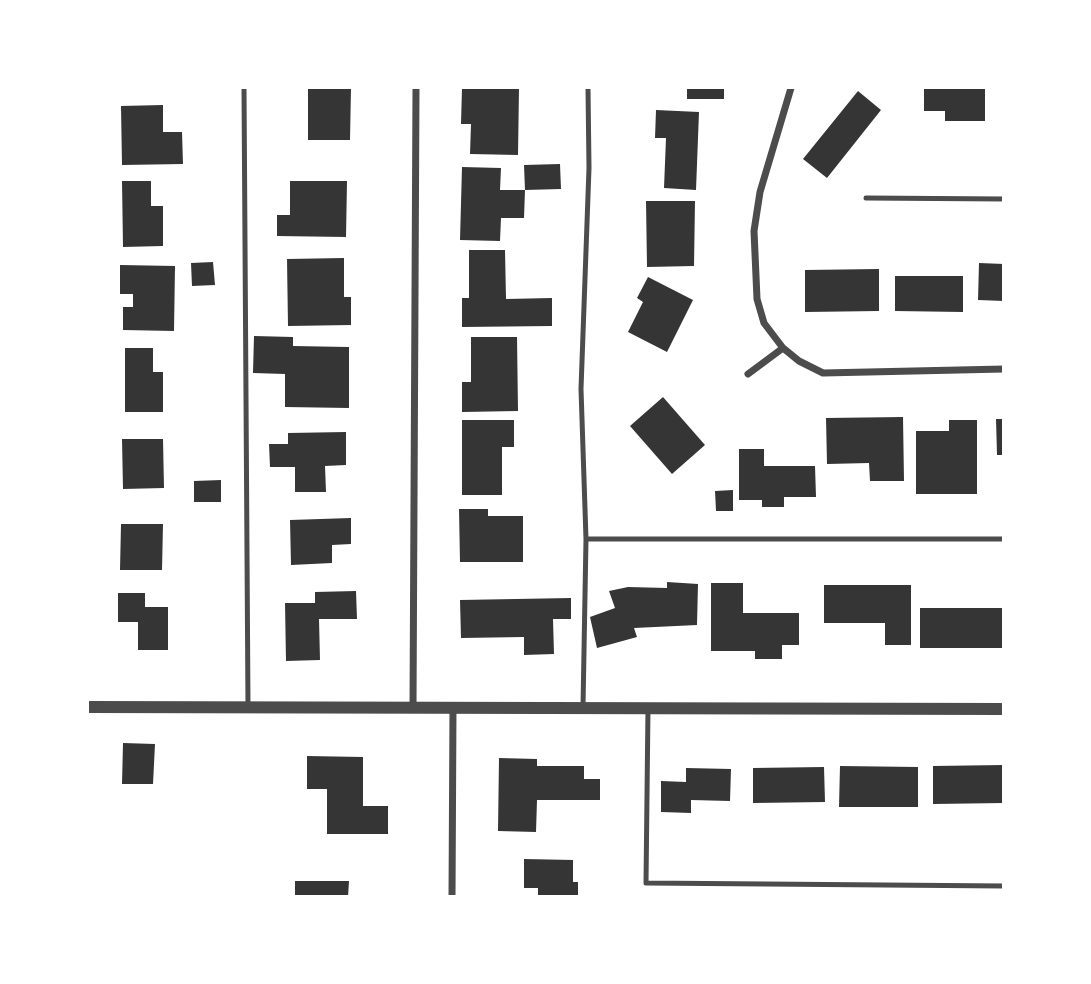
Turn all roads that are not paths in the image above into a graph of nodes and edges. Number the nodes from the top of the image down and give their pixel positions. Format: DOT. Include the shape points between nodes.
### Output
graph roads {
  1 [pos="244,88"];
  2 [pos="416,88"];
  3 [pos="588,88"];
  4 [pos="791,88"];
  5 [pos="866,198"];
  6 [pos="1003,199"];
  7 [pos="783,348"];
  8 [pos="1003,369"];
  9 [pos="748,374"];
  10 [pos="586,539"];
  11 [pos="1003,539"];
  12 [pos="88,707"];
  13 [pos="248,707"];
  14 [pos="413,708"];
  15 [pos="453,708"];
  16 [pos="583,708"];
  17 [pos="648,708"];
  18 [pos="1003,709"];
  19 [pos="1003,886"];
  20 [pos="452,897"];
  1 -- 13 [label="lane"];
  2 -- 14 [label="street"];
  3 -- 10 [label="lane" via="581,388"];
  4 -- 7 [label="street" via="760,192 754,231 757,299 764,323"];
  5 -- 6 [label="lane"];
  7 -- 8 [label="street" via="823,373"];
  7 -- 9 [label="street"];
  10 -- 11 [label="lane"];
  10 -- 16 [label="lane"];
  12 -- 13 [label="street"];
  13 -- 14 [label="street"];
  14 -- 15 [label="street"];
  15 -- 16 [label="street"];
  15 -- 20 [label="street"];
  16 -- 17 [label="street"];
  17 -- 18 [label="street"];
  17 -- 19 [label="lane" via="646,883"];
}
